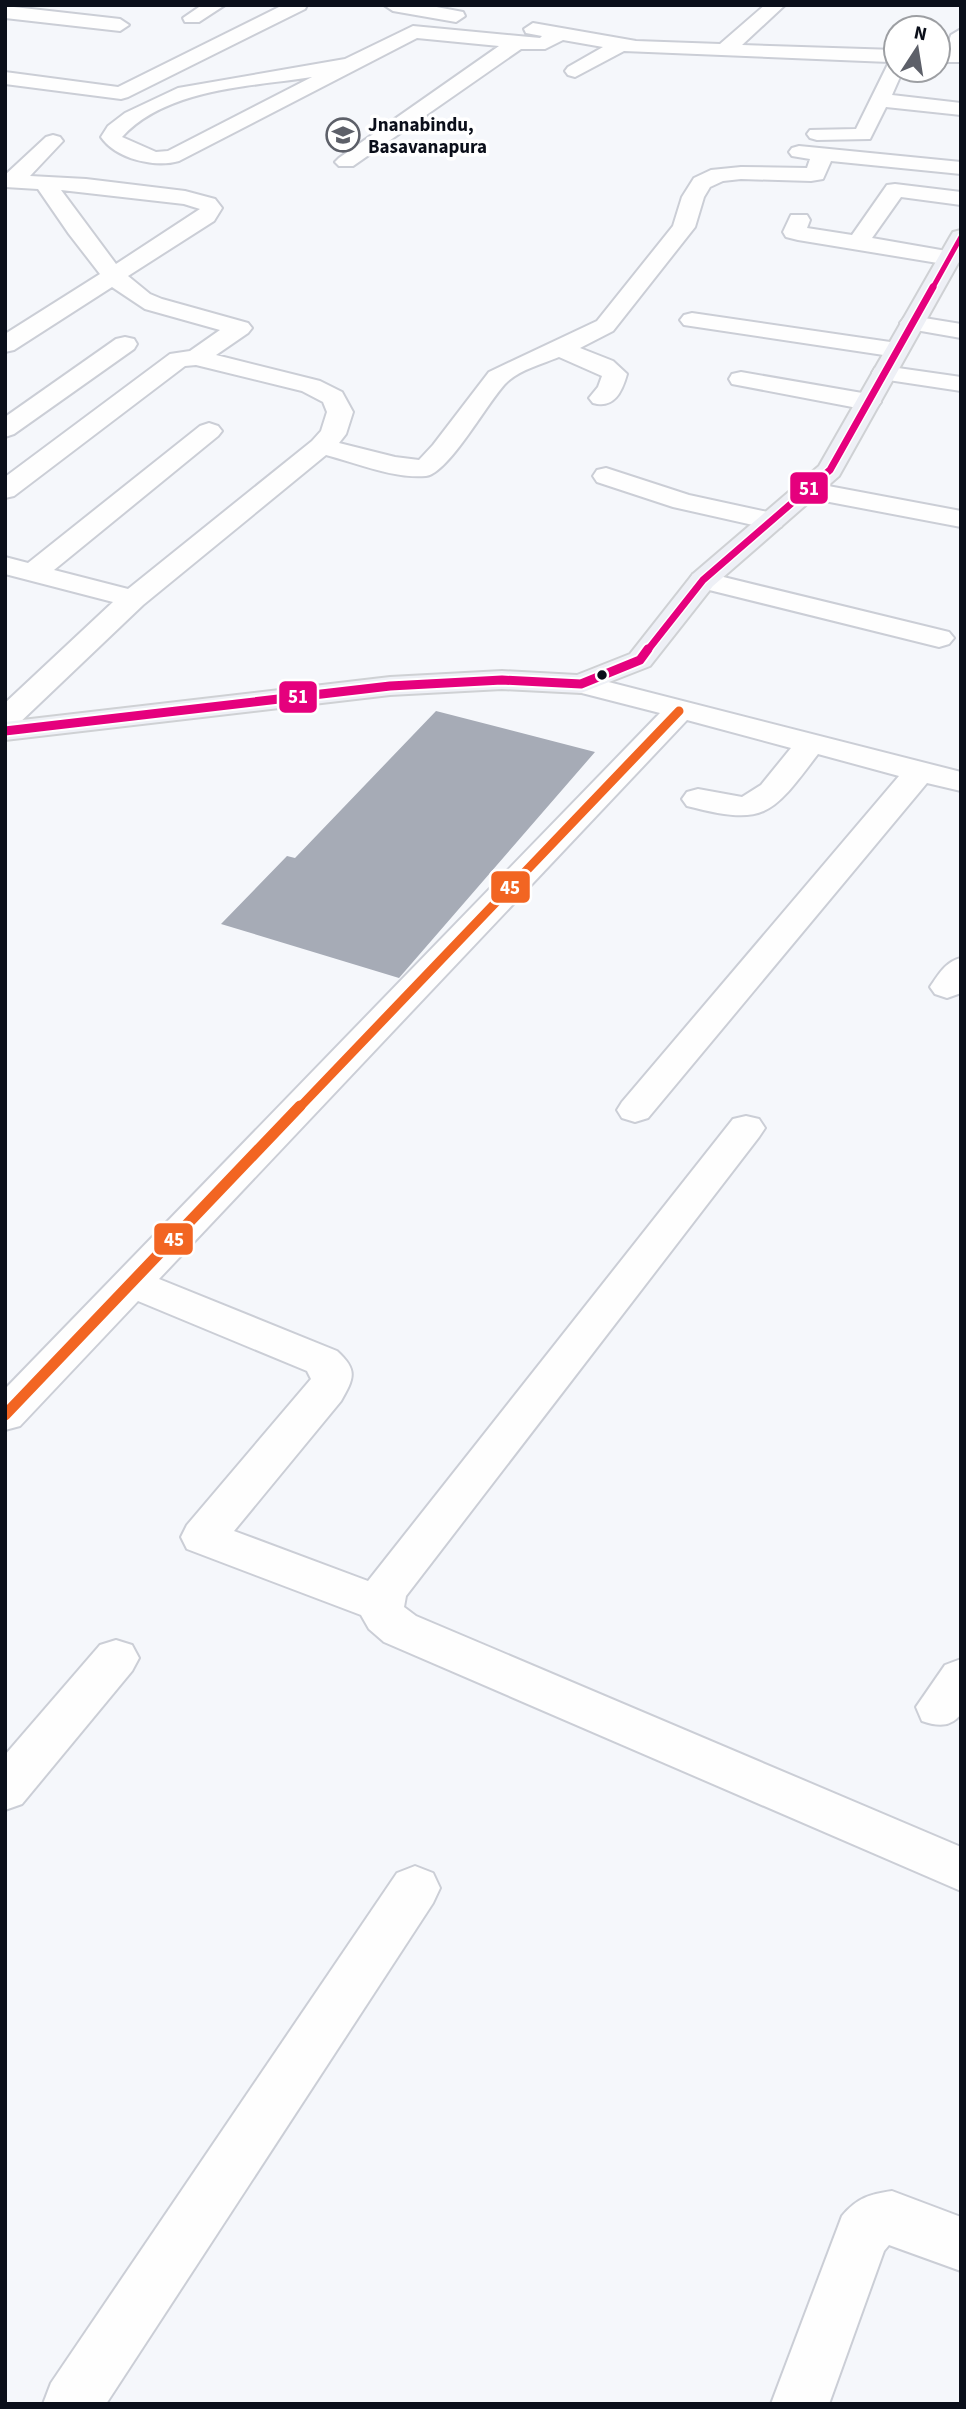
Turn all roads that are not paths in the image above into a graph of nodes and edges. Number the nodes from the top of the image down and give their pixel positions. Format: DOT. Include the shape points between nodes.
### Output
graph roads {
  1 [pos="216,5"];
  2 [pos="298,5"];
  3 [pos="776,5"];
  4 [pos="398,6"];
  5 [pos="430,8"];
  6 [pos="6,9"];
  7 [pos="128,16"];
  8 [pos="192,18"];
  9 [pos="380,21"];
  10 [pos="714,27"];
  11 [pos="559,34"];
  12 [pos="961,35"];
  13 [pos="517,43"];
  14 [pos="620,45"];
  15 [pos="696,50"];
  16 [pos="724,51"];
  17 [pos="882,56"];
  18 [pos="952,56"];
  19 [pos="347,65"];
  20 [pos="575,71"];
  21 [pos="5,78"];
  22 [pos="887,84"];
  23 [pos="121,93"];
  24 [pos="880,100"];
  25 [pos="961,109"];
  26 [pos="92,111"];
  27 [pos="52,141"];
  28 [pos="780,150"];
  29 [pos="815,153"];
  30 [pos="346,162"];
  31 [pos="961,167"];
  32 [pos="8,181"];
  33 [pos="46,184"];
  34 [pos="961,199"];
  35 [pos="799,220"];
  36 [pos="858,243"];
  37 [pos="955,248"];
  38 [pos="115,275"];
  39 [pos="692,320"];
  40 [pos="912,323"];
  41 [pos="961,331"];
  42 [pos="125,344"];
  43 [pos="5,345"];
  44 [pos="558,348"];
  45 [pos="196,358"];
  46 [pos="891,361"];
  47 [pos="741,379"];
  48 [pos="961,384"];
  49 [pos="602,398"];
  50 [pos="868,402"];
  51 [pos="5,429"];
  52 [pos="209,431"];
  53 [pos="321,446"];
  54 [pos="606,476"];
  55 [pos="5,490"];
  56 [pos="807,490"];
  57 [pos="961,519"];
  58 [pos="771,521"];
  59 [pos="5,565"];
  60 [pos="34,572"];
  61 [pos="703,580"];
  62 [pos="133,599"];
  63 [pos="939,638"];
  64 [pos="581,684"];
  65 [pos="679,711"];
  66 [pos="5,720"];
  67 [pos="5,731"];
  68 [pos="810,744"];
  69 [pos="920,771"];
  70 [pos="961,782"];
  71 [pos="698,799"];
  72 [pos="635,1111"];
  73 [pos="746,1128"];
  74 [pos="131,1283"];
  75 [pos="5,1415"];
  76 [pos="380,1604"];
  77 [pos="116,1658"];
  78 [pos="5,1790"];
  79 [pos="961,1870"];
  80 [pos="415,1888"];
  81 [pos="961,2244"];
  82 [pos="72,2404"];
  83 [pos="800,2404"];
  1 -- 8 [label="street"];
  2 -- 23 [label="street"];
  3 -- 16 [label="street"];
  4 -- 5 [label="street"];
  4 -- 9 [label="street"];
  5 -- 11 [label="street"];
  6 -- 7 [label="street"];
  10 -- 15 [label="street"];
  11 -- 13 [label="street" via="539,45"];
  11 -- 14 [label="street"];
  12 -- 18 [label="street"];
  13 -- 19 [label="street" via="413,32"];
  13 -- 30 [label="street"];
  14 -- 15 [label="street"];
  14 -- 20 [label="street"];
  15 -- 16 [label="street"];
  16 -- 17 [label="street"];
  19 -- 19 [label="street" via="185,92 117,128 111,137 153,158 166,159"];
  21 -- 23 [label="street"];
  22 -- 24 [label="street"];
  23 -- 26 [label="street"];
  24 -- 25 [label="street"];
  24 -- 29 [label="street" via="863,135 816,135"];
  27 -- 32 [label="street"];
  28 -- 29 [label="street"];
  29 -- 31 [label="street"];
  29 -- 44 [label="street" via="815,174 741,173 719,175 702,183 684,227 604,326"];
  32 -- 33 [label="street"];
  33 -- 38 [label="street" via="75,230"];
  33 -- 38 [label="street" via="185,198 211,208 206,216"];
  34 -- 36 [label="street" via="896,181"];
  35 -- 36 [label="street" via="794,232"];
  36 -- 37 [label="street"];
  37 -- 40 [label="main road"];
  38 -- 43 [label="street"];
  38 -- 45 [label="street" via="141,298 240,328"];
  39 -- 46 [label="street"];
  40 -- 41 [label="street"];
  40 -- 46 [label="main road"];
  42 -- 51 [label="street"];
  44 -- 49 [label="street" via="615,374"];
  44 -- 53 [label="street" via="498,377 425,468 403,467"];
  45 -- 53 [label="street" via="325,391 340,412 332,434"];
  45 -- 55 [label="street" via="179,359"];
  46 -- 48 [label="street"];
  46 -- 50 [label="main road"];
  47 -- 50 [label="street"];
  50 -- 56 [label="main road" via="830,470"];
  52 -- 60 [label="street"];
  53 -- 62 [label="street"];
  54 -- 58 [label="street" via="682,501"];
  56 -- 57 [label="street"];
  56 -- 58 [label="main road"];
  58 -- 61 [label="main road"];
  59 -- 60 [label="street"];
  60 -- 62 [label="street"];
  61 -- 63 [label="street"];
  61 -- 64 [label="main road" via="640,660"];
  62 -- 66 [label="street"];
  64 -- 65 [label="street"];
  64 -- 67 [label="main road" via="502,680 390,686"];
  65 -- 68 [label="street"];
  65 -- 74 [label="street"];
  68 -- 69 [label="street"];
  68 -- 71 [label="street" via="772,791 755,804 739,808"];
  69 -- 70 [label="street"];
  69 -- 72 [label="street"];
  73 -- 76 [label="street" via="386,1589"];
  74 -- 75 [label="street"];
  74 -- 76 [label="street" via="322,1361 331,1369 332,1380 326,1390 203,1537"];
  76 -- 79 [label="street" via="384,1618 400,1629"];
  77 -- 78 [label="street"];
  80 -- 82 [label="street"];
  81 -- 83 [label="street" via="892,2218 874,2220 862,2235"];
}
